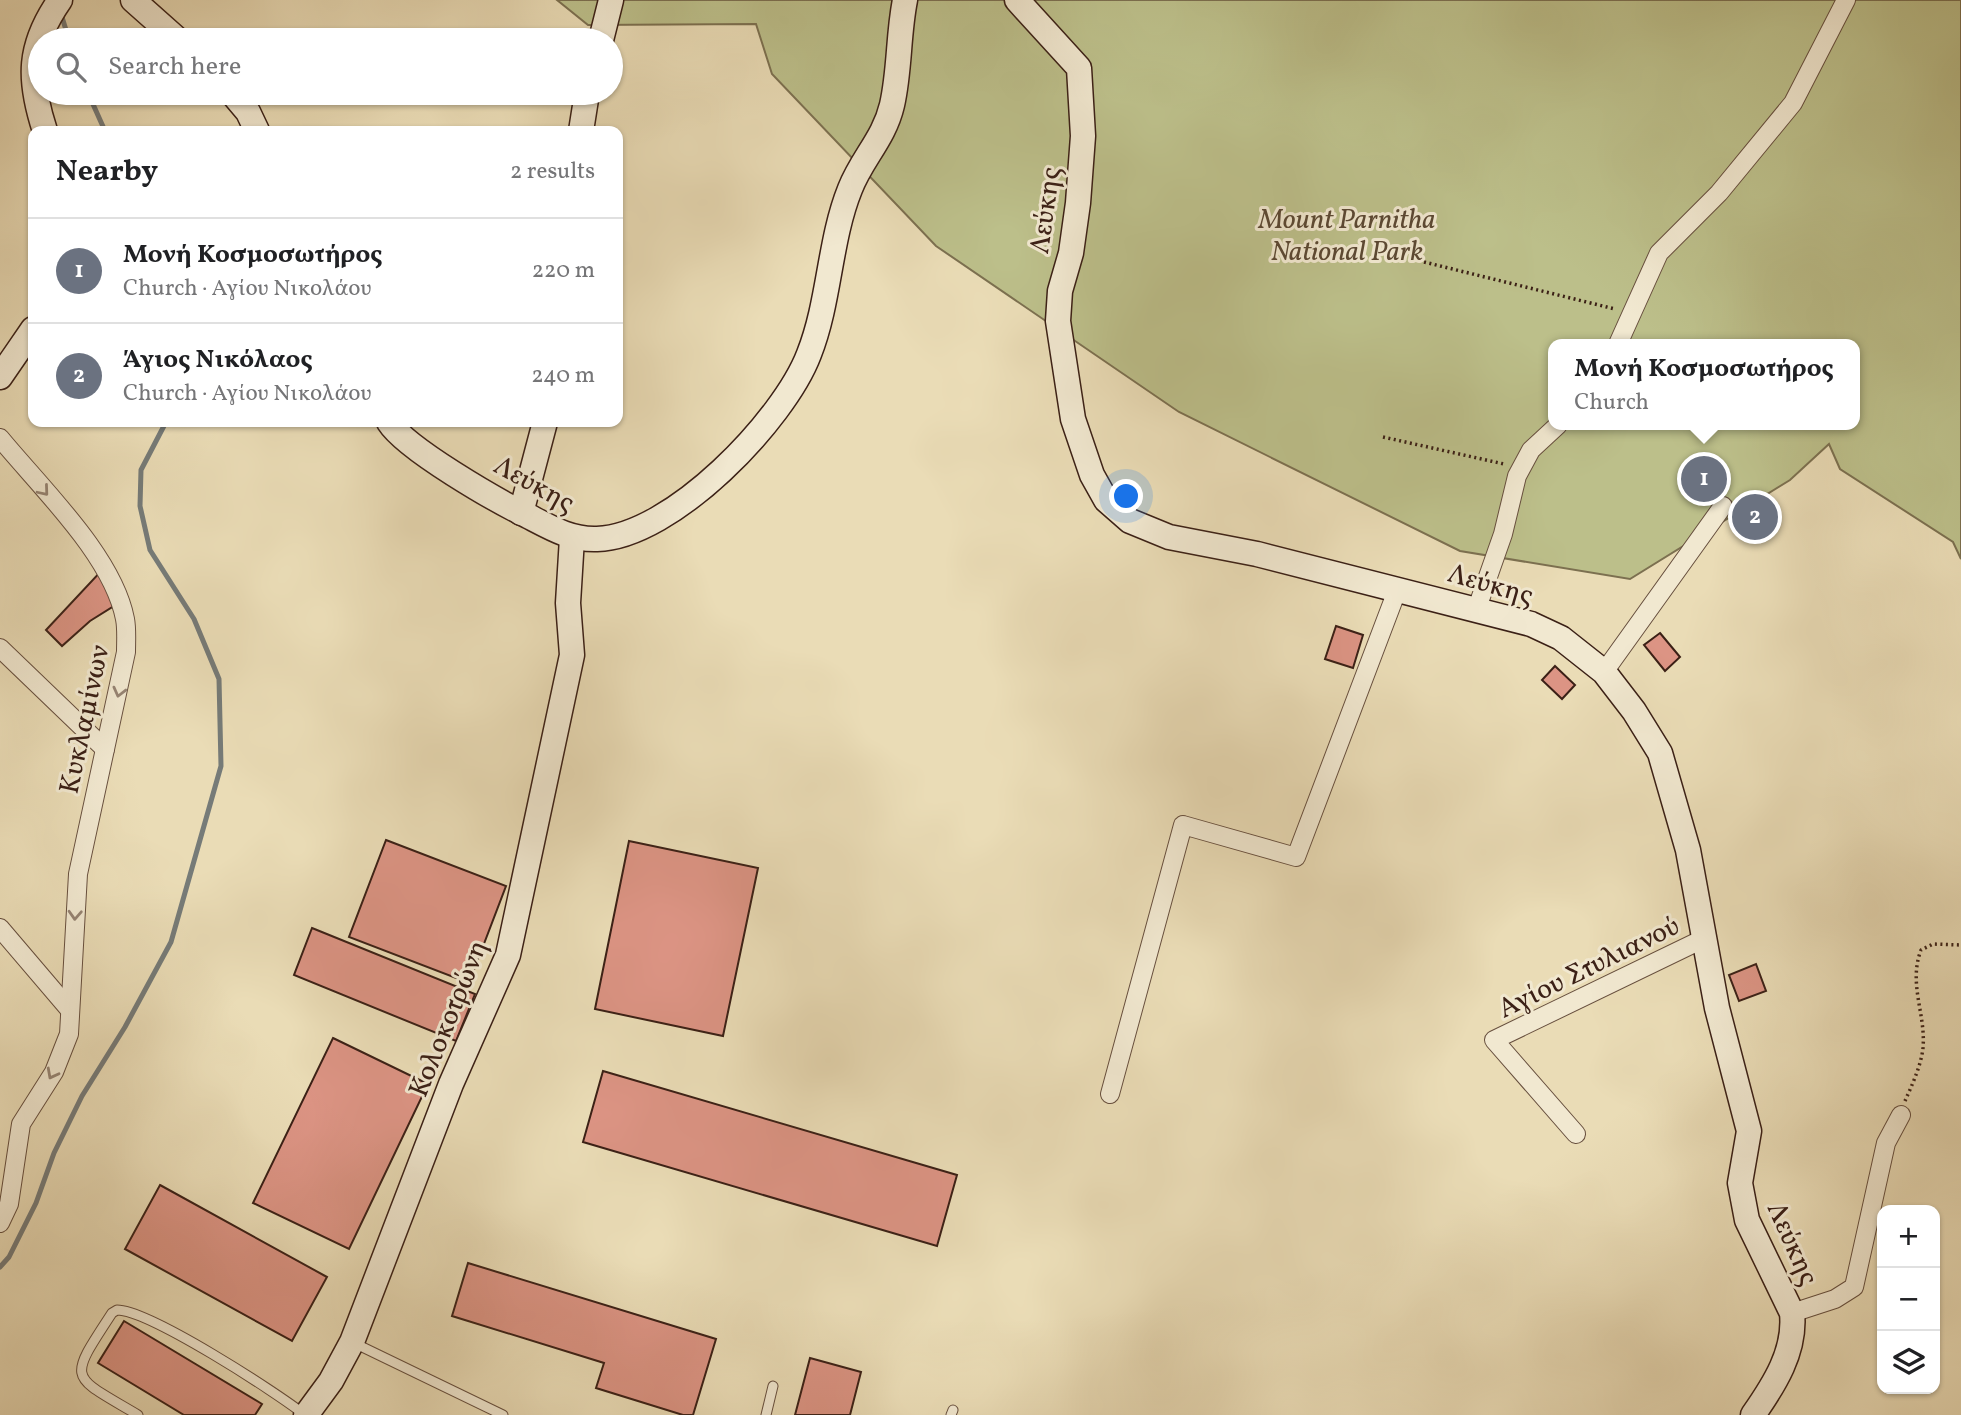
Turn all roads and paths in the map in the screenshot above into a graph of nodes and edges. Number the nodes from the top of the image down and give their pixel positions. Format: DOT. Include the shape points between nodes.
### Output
graph roads {
  1 [pos="133,0"];
  2 [pos="611,0"];
  3 [pos="905,0"];
  4 [pos="1017,0"];
  5 [pos="1846,0"];
  6 [pos="51,6"];
  7 [pos="42,28"];
  8 [pos="164,28"];
  9 [pos="604,28"];
  10 [pos="38,105"];
  11 [pos="242,105"];
  12 [pos="585,105"];
  13 [pos="44,126"];
  14 [pos="255,126"];
  15 [pos="582,126"];
  16 [pos="1424,262"];
  17 [pos="1632,313"];
  18 [pos="28,336"];
  19 [pos="1620,339"];
  20 [pos="0,377"];
  21 [pos="392,427"];
  22 [pos="544,427"];
  23 [pos="1553,430"];
  24 [pos="1383,437"];
  25 [pos="0,439"];
  26 [pos="1522,468"];
  27 [pos="1723,506"];
  28 [pos="521,513"];
  29 [pos="572,538"];
  30 [pos="1398,588"];
  31 [pos="1477,608"];
  32 [pos="0,648"];
  33 [pos="1604,672"];
  34 [pos="105,749"];
  35 [pos="0,928"];
  36 [pos="1703,939"];
  37 [pos="1961,946"];
  38 [pos="69,1009"];
  39 [pos="1110,1094"];
  40 [pos="1901,1115"];
  41 [pos="1576,1134"];
  42 [pos="0,1223"];
  43 [pos="1792,1313"];
  44 [pos="352,1342"];
  45 [pos="773,1386"];
  46 [pos="138,1415"];
  47 [pos="306,1415"];
  48 [pos="503,1415"];
  49 [pos="766,1415"];
  50 [pos="1753,1415"];
  1 -- 8 [label="street"];
  2 -- 9 [label="street"];
  3 -- 29 [label="street, Λεύκης" via="901,66 892,108 883,136 850,189 809,355 786,398 766,426 714,478 660,517 626,533 600,539"];
  4 -- 30 [label="street, Λεύκης" via="1079,68 1083,136 1078,203 1058,321 1073,419 1092,475 1106,500 1130,521 1159,534"];
  5 -- 17 [label="street" via="1793,103 1719,193 1659,253"];
  6 -- 7 [label="street"];
  10 -- 13 [label="street"];
  11 -- 14 [label="street"];
  12 -- 15 [label="street"];
  16 -- 17 [label="path"];
  17 -- 19 [label="street"];
  18 -- 20 [label="street"];
  21 -- 28 [label="street, Λεύκης" via="422,452"];
  22 -- 28 [label="street"];
  23 -- 26 [label="street" via="1531,450"];
  24 -- 26 [label="path"];
  25 -- 34 [label="street, Κυκλαμίνων, one-way" via="96,553 115,586 126,620 126,652"];
  26 -- 31 [label="street"];
  27 -- 33 [label="street"];
  28 -- 29 [label="street, Λεύκης"];
  29 -- 44 [label="street, Κολοκοτρώνη" via="568,603 572,655 508,955 451,1084"];
  30 -- 31 [label="street, Λεύκης"];
  30 -- 39 [label="street" via="1296,857 1183,825"];
  31 -- 33 [label="street, Λεύκης" via="1561,638"];
  32 -- 34 [label="street"];
  33 -- 36 [label="street, Λεύκης" via="1660,753 1688,850"];
  34 -- 38 [label="street, Κυκλαμίνων, one-way" via="78,874"];
  35 -- 38 [label="street"];
  36 -- 41 [label="street, Αγίου Στυλιανού" via="1494,1040"];
  36 -- 43 [label="street, Λεύκης" via="1749,1131 1740,1182 1747,1220"];
  37 -- 40 [label="path" via="1933,944 1921,950 1915,965 1923,1048"];
  38 -- 42 [label="street, Κυκλαμίνων, one-way" via="69,1034 54,1072 21,1124 9,1204"];
  40 -- 43 [label="street" via="1886,1143 1854,1287 1835,1299"];
  43 -- 50 [label="street, Λεύκης" via="1789,1348 1774,1384"];
  44 -- 47 [label="street, Κολοκοτρώνη"];
  44 -- 48 [label="lane"];
  45 -- 49 [label="lane"];
  46 -- 47 [label="lane" via="80,1373 84,1356 117,1310 145,1317 273,1390"];
}
